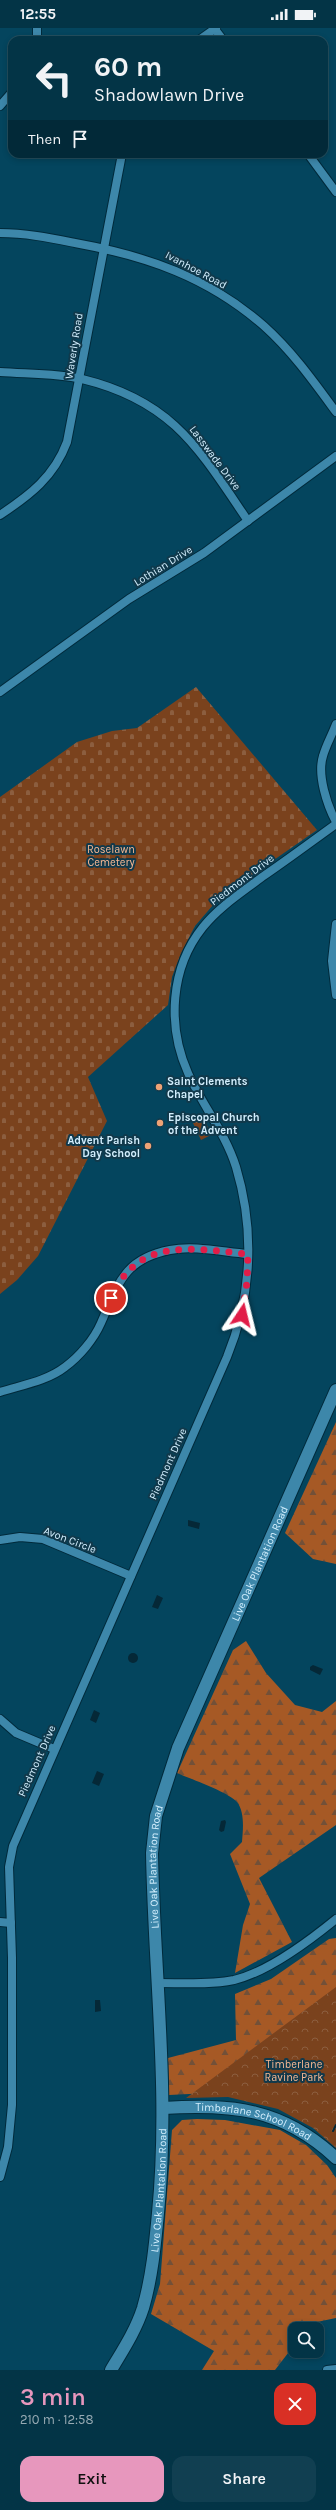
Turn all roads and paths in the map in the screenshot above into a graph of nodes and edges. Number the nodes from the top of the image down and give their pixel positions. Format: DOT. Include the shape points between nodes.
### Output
graph roads {
  1 [pos="215,28"];
  2 [pos="204,36"];
  3 [pos="8,97"];
  4 [pos="0,106"];
  5 [pos="121,158"];
  6 [pos="311,158"];
  7 [pos="336,192"];
  8 [pos="0,233"];
  9 [pos="105,248"];
  10 [pos="0,372"];
  11 [pos="81,378"];
  12 [pos="336,412"];
  13 [pos="336,456"];
  14 [pos="0,515"];
  15 [pos="248,521"];
  16 [pos="0,692"];
  17 [pos="336,724"];
  18 [pos="336,823"];
  19 [pos="336,924"];
  20 [pos="336,995"];
  21 [pos="248,1254"];
  22 [pos="336,1390"];
  23 [pos="0,1392"];
  24 [pos="0,1540"];
  25 [pos="131,1576"];
  26 [pos="0,1719"];
  27 [pos="54,1749"];
  28 [pos="336,1919"];
  29 [pos="0,1922"];
  30 [pos="11,1923"];
  31 [pos="158,1983"];
  32 [pos="163,2108"];
  33 [pos="336,2158"];
  34 [pos="0,2177"];
  35 [pos="336,2369"];
  36 [pos="111,2370"];
  37 [pos="326,2370"];
  1 -- 2 [label="street"];
  3 -- 4 [label="street"];
  5 -- 9 [label="street, Waverly Road"];
  6 -- 7 [label="street"];
  8 -- 9 [label="street, Ivanhoe Road" via="34,235"];
  9 -- 11 [label="street, Waverly Road" via="89,320"];
  9 -- 12 [label="street, Ivanhoe Road" via="163,264 206,285 239,307 286,348"];
  10 -- 11 [label="street, Lasswade Drive"];
  11 -- 14 [label="street, Waverly Road" via="67,442 57,464 41,485"];
  11 -- 15 [label="street, Lasswade Drive" via="146,402 164,415 207,461"];
  13 -- 15 [label="street, Lothian Drive"];
  15 -- 16 [label="street, Lothian Drive" via="204,553 129,599"];
  17 -- 18 [label="street" via="322,757 321,768 331,813"];
  18 -- 21 [label="street, Piedmont Drive" via="214,914 188,950 177,986 174,1015 178,1045 188,1073 220,1129 236,1166 245,1209"];
  19 -- 20 [label="street" via="332,961"];
  21 -- 23 [label="street" via="172,1250 144,1259 122,1277 94,1336 70,1363 43,1378"];
  21 -- 25 [label="street, Piedmont Drive" via="245,1299 236,1335"];
  22 -- 31 [label="street, Live Oak Plantation Road" via="178,1748 162,1792 153,1834 152,1853"];
  24 -- 25 [label="street, Avon Circle" via="20,1537 42,1540"];
  25 -- 27 [label="street, Piedmont Drive"];
  26 -- 27 [label="street" via="16,1733"];
  27 -- 30 [label="street, Piedmont Drive" via="11,1853"];
  28 -- 31 [label="street" via="274,1962 235,1980"];
  29 -- 30 [label="street"];
  30 -- 34 [label="street, Piedmont Drive" via="12,2111 8,2147"];
  31 -- 32 [label="street, Live Oak Plantation Road"];
  32 -- 33 [label="street, Timberlane School Road" via="223,2106 271,2116 307,2135"];
  32 -- 36 [label="street, Live Oak Plantation Road" via="160,2192 148,2287 135,2327"];
  35 -- 37 [label="street"];
}
